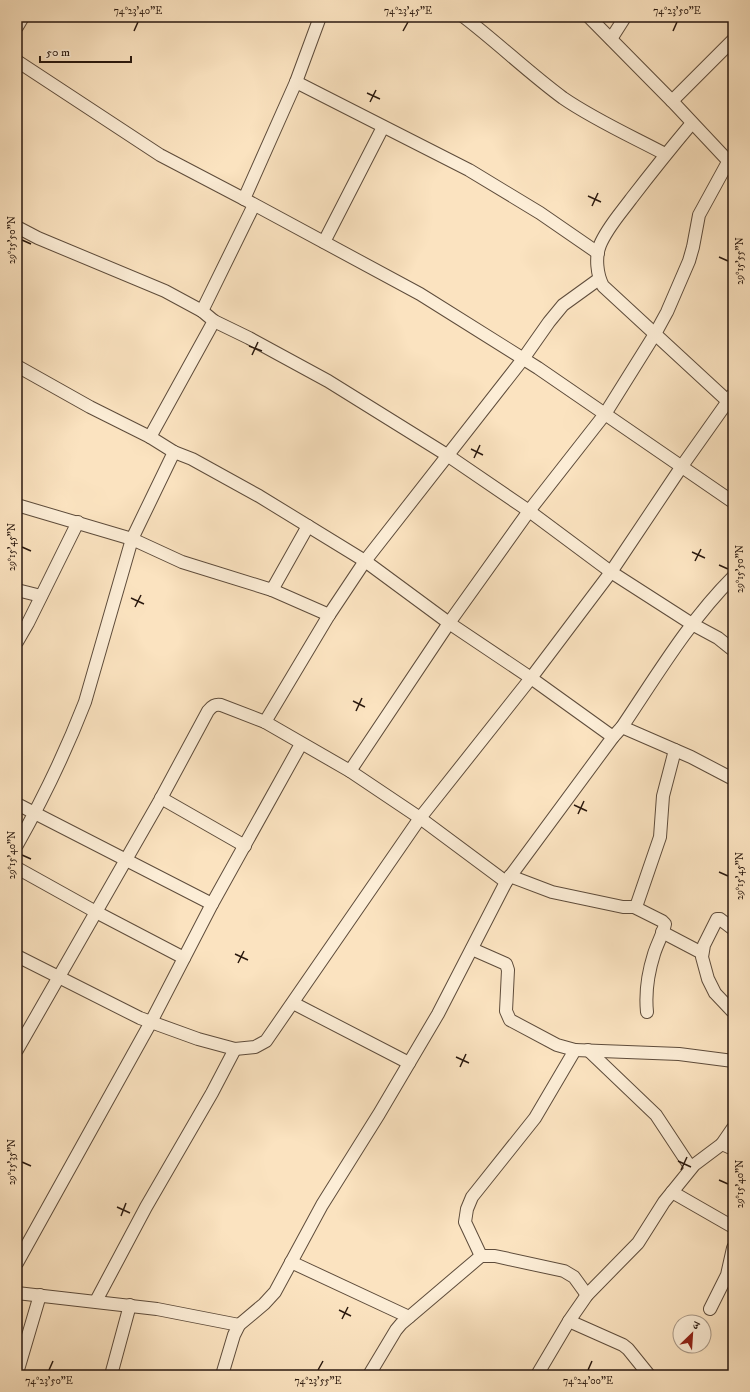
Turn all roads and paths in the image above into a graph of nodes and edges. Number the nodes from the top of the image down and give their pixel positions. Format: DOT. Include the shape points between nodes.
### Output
graph roads {
  1 [pos="23,17"];
  2 [pos="320,17"];
  3 [pos="464,17"];
  4 [pos="589,17"];
  5 [pos="625,17"];
  6 [pos="17,28"];
  7 [pos="612,39"];
  8 [pos="733,40"];
  9 [pos="17,61"];
  10 [pos="296,82"];
  11 [pos="672,101"];
  12 [pos="692,123"];
  13 [pos="384,127"];
  14 [pos="665,154"];
  15 [pos="731,164"];
  16 [pos="249,202"];
  17 [pos="17,227"];
  18 [pos="324,242"];
  19 [pos="598,252"];
  20 [pos="599,279"];
  21 [pos="202,311"];
  22 [pos="214,321"];
  23 [pos="655,334"];
  24 [pos="523,359"];
  25 [pos="17,366"];
  26 [pos="731,400"];
  27 [pos="605,414"];
  28 [pos="150,437"];
  29 [pos="174,452"];
  30 [pos="447,455"];
  31 [pos="682,466"];
  32 [pos="733,502"];
  33 [pos="17,505"];
  34 [pos="529,511"];
  35 [pos="78,522"];
  36 [pos="308,526"];
  37 [pos="132,539"];
  38 [pos="365,561"];
  39 [pos="611,572"];
  40 [pos="733,576"];
  41 [pos="17,590"];
  42 [pos="272,590"];
  43 [pos="41,596"];
  44 [pos="329,615"];
  45 [pos="449,623"];
  46 [pos="692,624"];
  47 [pos="17,642"];
  48 [pos="733,650"];
  49 [pos="531,678"];
  50 [pos="265,722"];
  51 [pos="622,727"];
  52 [pos="613,737"];
  53 [pos="301,744"];
  54 [pos="675,750"];
  55 [pos="350,771"];
  56 [pos="733,779"];
  57 [pos="161,798"];
  58 [pos="17,804"];
  59 [pos="35,813"];
  60 [pos="420,818"];
  61 [pos="17,845"];
  62 [pos="245,846"];
  63 [pos="126,860"];
  64 [pos="17,868"];
  65 [pos="508,879"];
  66 [pos="212,904"];
  67 [pos="634,907"];
  68 [pos="96,912"];
  69 [pos="733,929"];
  70 [pos="662,932"];
  71 [pos="472,949"];
  72 [pos="702,953"];
  73 [pos="17,956"];
  74 [pos="184,958"];
  75 [pos="59,978"];
  76 [pos="293,1003"];
  77 [pos="732,1011"];
  78 [pos="647,1012"];
  79 [pos="151,1022"];
  80 [pos="235,1049"];
  81 [pos="17,1050"];
  82 [pos="575,1050"];
  83 [pos="588,1050"];
  84 [pos="733,1061"];
  85 [pos="409,1063"];
  86 [pos="733,1128"];
  87 [pos="727,1147"];
  88 [pos="691,1168"];
  89 [pos="672,1192"];
  90 [pos="733,1227"];
  91 [pos="733,1248"];
  92 [pos="481,1256"];
  93 [pos="291,1262"];
  94 [pos="17,1263"];
  95 [pos="17,1293"];
  96 [pos="40,1295"];
  97 [pos="587,1295"];
  98 [pos="96,1301"];
  99 [pos="130,1305"];
  100 [pos="710,1309"];
  101 [pos="409,1317"];
  102 [pos="569,1321"];
  103 [pos="238,1326"];
  104 [pos="17,1373"];
  105 [pos="111,1375"];
  106 [pos="222,1375"];
  107 [pos="369,1375"];
  108 [pos="537,1375"];
  109 [pos="649,1375"];
  1 -- 6 [label="street"];
  2 -- 10 [label="street"];
  3 -- 14 [label="street" via="565,99"];
  4 -- 7 [label="street"];
  5 -- 7 [label="street"];
  7 -- 11 [label="street"];
  8 -- 11 [label="street"];
  9 -- 16 [label="street" via="160,155"];
  10 -- 13 [label="street"];
  10 -- 16 [label="street"];
  11 -- 12 [label="street"];
  12 -- 14 [label="street"];
  12 -- 15 [label="street"];
  13 -- 18 [label="street"];
  13 -- 19 [label="street" via="469,170"];
  14 -- 19 [label="street" via="613,224"];
  15 -- 23 [label="street" via="699,215 689,261"];
  16 -- 18 [label="street"];
  16 -- 21 [label="street"];
  17 -- 21 [label="street" via="165,291"];
  18 -- 24 [label="street" via="420,294"];
  19 -- 20 [label="street"];
  20 -- 23 [label="street" via="603,286"];
  20 -- 24 [label="street" via="563,305"];
  21 -- 22 [label="street"];
  22 -- 28 [label="street"];
  22 -- 30 [label="street" via="328,381"];
  23 -- 26 [label="street"];
  23 -- 27 [label="street"];
  24 -- 27 [label="street"];
  24 -- 30 [label="street"];
  25 -- 28 [label="street"];
  26 -- 31 [label="street"];
  27 -- 31 [label="street"];
  27 -- 34 [label="street"];
  28 -- 29 [label="street"];
  29 -- 36 [label="street" via="192,459"];
  29 -- 37 [label="street"];
  30 -- 34 [label="street"];
  30 -- 38 [label="street"];
  31 -- 32 [label="street"];
  31 -- 39 [label="street"];
  33 -- 35 [label="street"];
  34 -- 39 [label="street"];
  34 -- 45 [label="street"];
  35 -- 37 [label="street"];
  35 -- 43 [label="street"];
  36 -- 38 [label="street"];
  36 -- 42 [label="street"];
  37 -- 42 [label="street" via="182,562"];
  37 -- 59 [label="street" via="86,702"];
  38 -- 44 [label="street"];
  38 -- 45 [label="street"];
  39 -- 46 [label="street"];
  39 -- 49 [label="street"];
  40 -- 46 [label="street"];
  41 -- 43 [label="street"];
  42 -- 44 [label="street"];
  43 -- 47 [label="street"];
  44 -- 50 [label="street"];
  45 -- 49 [label="street"];
  45 -- 55 [label="street"];
  46 -- 48 [label="street" via="718,638"];
  46 -- 51 [label="street"];
  49 -- 52 [label="street"];
  49 -- 60 [label="street"];
  50 -- 53 [label="street"];
  50 -- 57 [label="street" via="222,705 212,706"];
  51 -- 52 [label="street"];
  51 -- 54 [label="street"];
  52 -- 65 [label="street"];
  53 -- 55 [label="street"];
  53 -- 62 [label="street"];
  54 -- 56 [label="street"];
  54 -- 67 [label="street" via="663,796 660,836"];
  55 -- 60 [label="street"];
  57 -- 62 [label="street"];
  57 -- 63 [label="street"];
  58 -- 59 [label="street"];
  59 -- 61 [label="street"];
  59 -- 63 [label="street"];
  60 -- 65 [label="street"];
  60 -- 76 [label="street"];
  62 -- 66 [label="street"];
  63 -- 66 [label="street"];
  63 -- 68 [label="street"];
  64 -- 68 [label="street"];
  65 -- 67 [label="street" via="552,892"];
  65 -- 71 [label="street"];
  66 -- 74 [label="street"];
  67 -- 70 [label="street" via="662,921 665,924"];
  68 -- 74 [label="street"];
  68 -- 75 [label="street"];
  69 -- 72 [label="street" via="717,919"];
  70 -- 72 [label="street"];
  70 -- 78 [label="street" via="649,972"];
  71 -- 82 [label="street" via="506,964 506,1011 510,1020 557,1045"];
  71 -- 85 [label="street"];
  72 -- 77 [label="street" via="708,979"];
  73 -- 75 [label="street"];
  74 -- 79 [label="street"];
  75 -- 79 [label="street"];
  75 -- 81 [label="street"];
  76 -- 80 [label="street" via="266,1042 255,1048"];
  76 -- 85 [label="street"];
  79 -- 80 [label="street"];
  79 -- 94 [label="street"];
  80 -- 98 [label="street"];
  82 -- 83 [label="street"];
  82 -- 92 [label="street" via="535,1118 472,1197 465,1222"];
  83 -- 84 [label="street" via="672,1054"];
  83 -- 88 [label="street" via="656,1115"];
  85 -- 93 [label="street" via="322,1205"];
  86 -- 87 [label="street"];
  87 -- 88 [label="street"];
  88 -- 89 [label="street"];
  89 -- 90 [label="street"];
  89 -- 97 [label="street" via="638,1243"];
  91 -- 100 [label="street" via="727,1274"];
  92 -- 97 [label="street" via="495,1256 564,1271 574,1277"];
  92 -- 101 [label="street"];
  93 -- 101 [label="street"];
  93 -- 103 [label="street" via="274,1292"];
  95 -- 96 [label="street"];
  96 -- 98 [label="street"];
  96 -- 104 [label="street"];
  97 -- 102 [label="street"];
  98 -- 99 [label="street"];
  99 -- 103 [label="street" via="157,1308"];
  99 -- 105 [label="street"];
  101 -- 107 [label="street" via="396,1330"];
  102 -- 108 [label="street"];
  102 -- 109 [label="street" via="623,1345"];
  103 -- 106 [label="street"];
}
